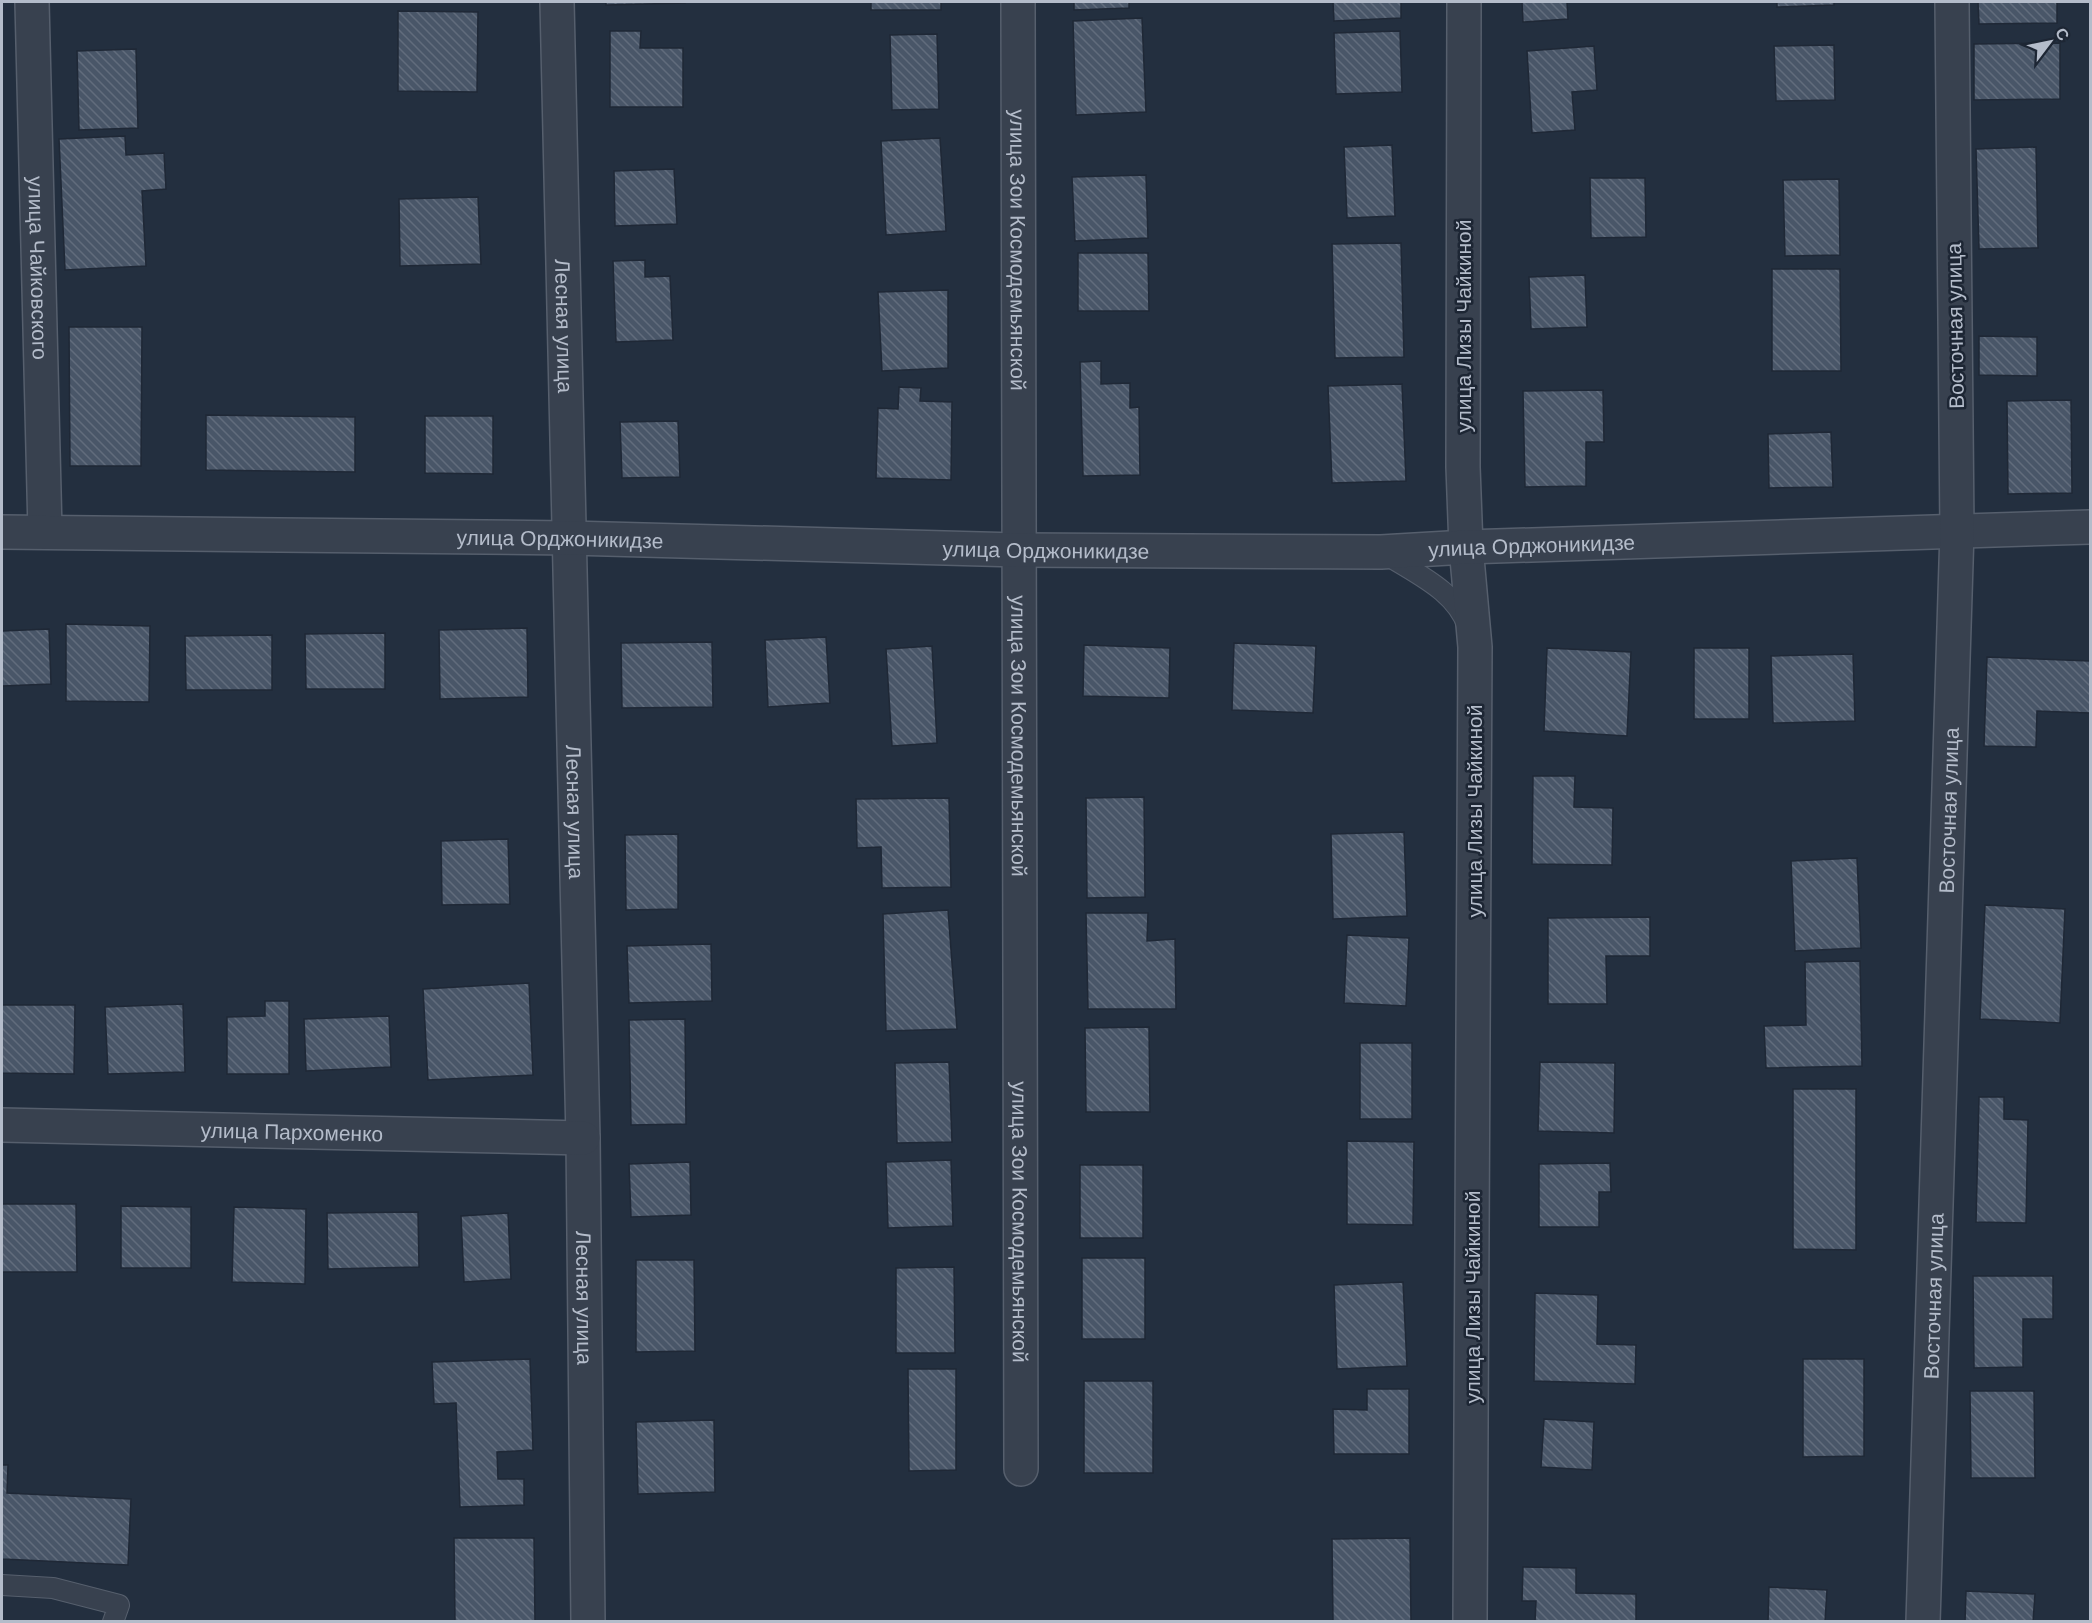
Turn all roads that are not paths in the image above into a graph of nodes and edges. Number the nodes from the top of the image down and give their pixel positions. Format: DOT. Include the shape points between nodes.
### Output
graph roads {
  1 [pos="32,2"];
  2 [pos="557,2"];
  3 [pos="1018,2"];
  4 [pos="1464,2"];
  5 [pos="1952,2"];
  6 [pos="2091,527"];
  7 [pos="1957,531"];
  8 [pos="2,532"];
  9 [pos="45,532"];
  10 [pos="570,538"];
  11 [pos="1466,548"];
  12 [pos="1021,550"];
  13 [pos="1381,552"];
  14 [pos="1475,647"];
  15 [pos="2,1125"];
  16 [pos="583,1138"];
  17 [pos="1021,1469"];
  18 [pos="2,1585"];
  19 [pos="112,1622"];
  20 [pos="588,1622"];
  21 [pos="1470,1622"];
  22 [pos="1923,1622"];
  1 -- 9 [label="street, улица Чайковского"];
  2 -- 10 [label="street, Лесная улица"];
  3 -- 12 [label="street, улица Зои Космодемьянской"];
  4 -- 11 [label="street, улица Лизы Чайкиной"];
  5 -- 7 [label="street, Восточная улица"];
  6 -- 7 [label="street, улица Орджоникидзе"];
  7 -- 11 [label="street, улица Орджоникидзе"];
  7 -- 22 [label="street, Восточная улица"];
  8 -- 9 [label="street, улица Орджоникидзе"];
  9 -- 10 [label="street, улица Орджоникидзе"];
  10 -- 12 [label="street, улица Орджоникидзе"];
  10 -- 16 [label="street, Лесная улица"];
  11 -- 13 [label="street, улица Орджоникидзе"];
  11 -- 14 [label="street, улица Лизы Чайкиной"];
  12 -- 13 [label="street, улица Орджоникидзе"];
  12 -- 17 [label="street, улица Зои Космодемьянской"];
  13 -- 14 [label="lane" via="1442,590 1464,615"];
  14 -- 21 [label="street, улица Лизы Чайкиной"];
  15 -- 16 [label="street, улица Пархоменко"];
  16 -- 20 [label="street, Лесная улица"];
  18 -- 19 [label="lane" via="53,1588 119,1605"];
}
